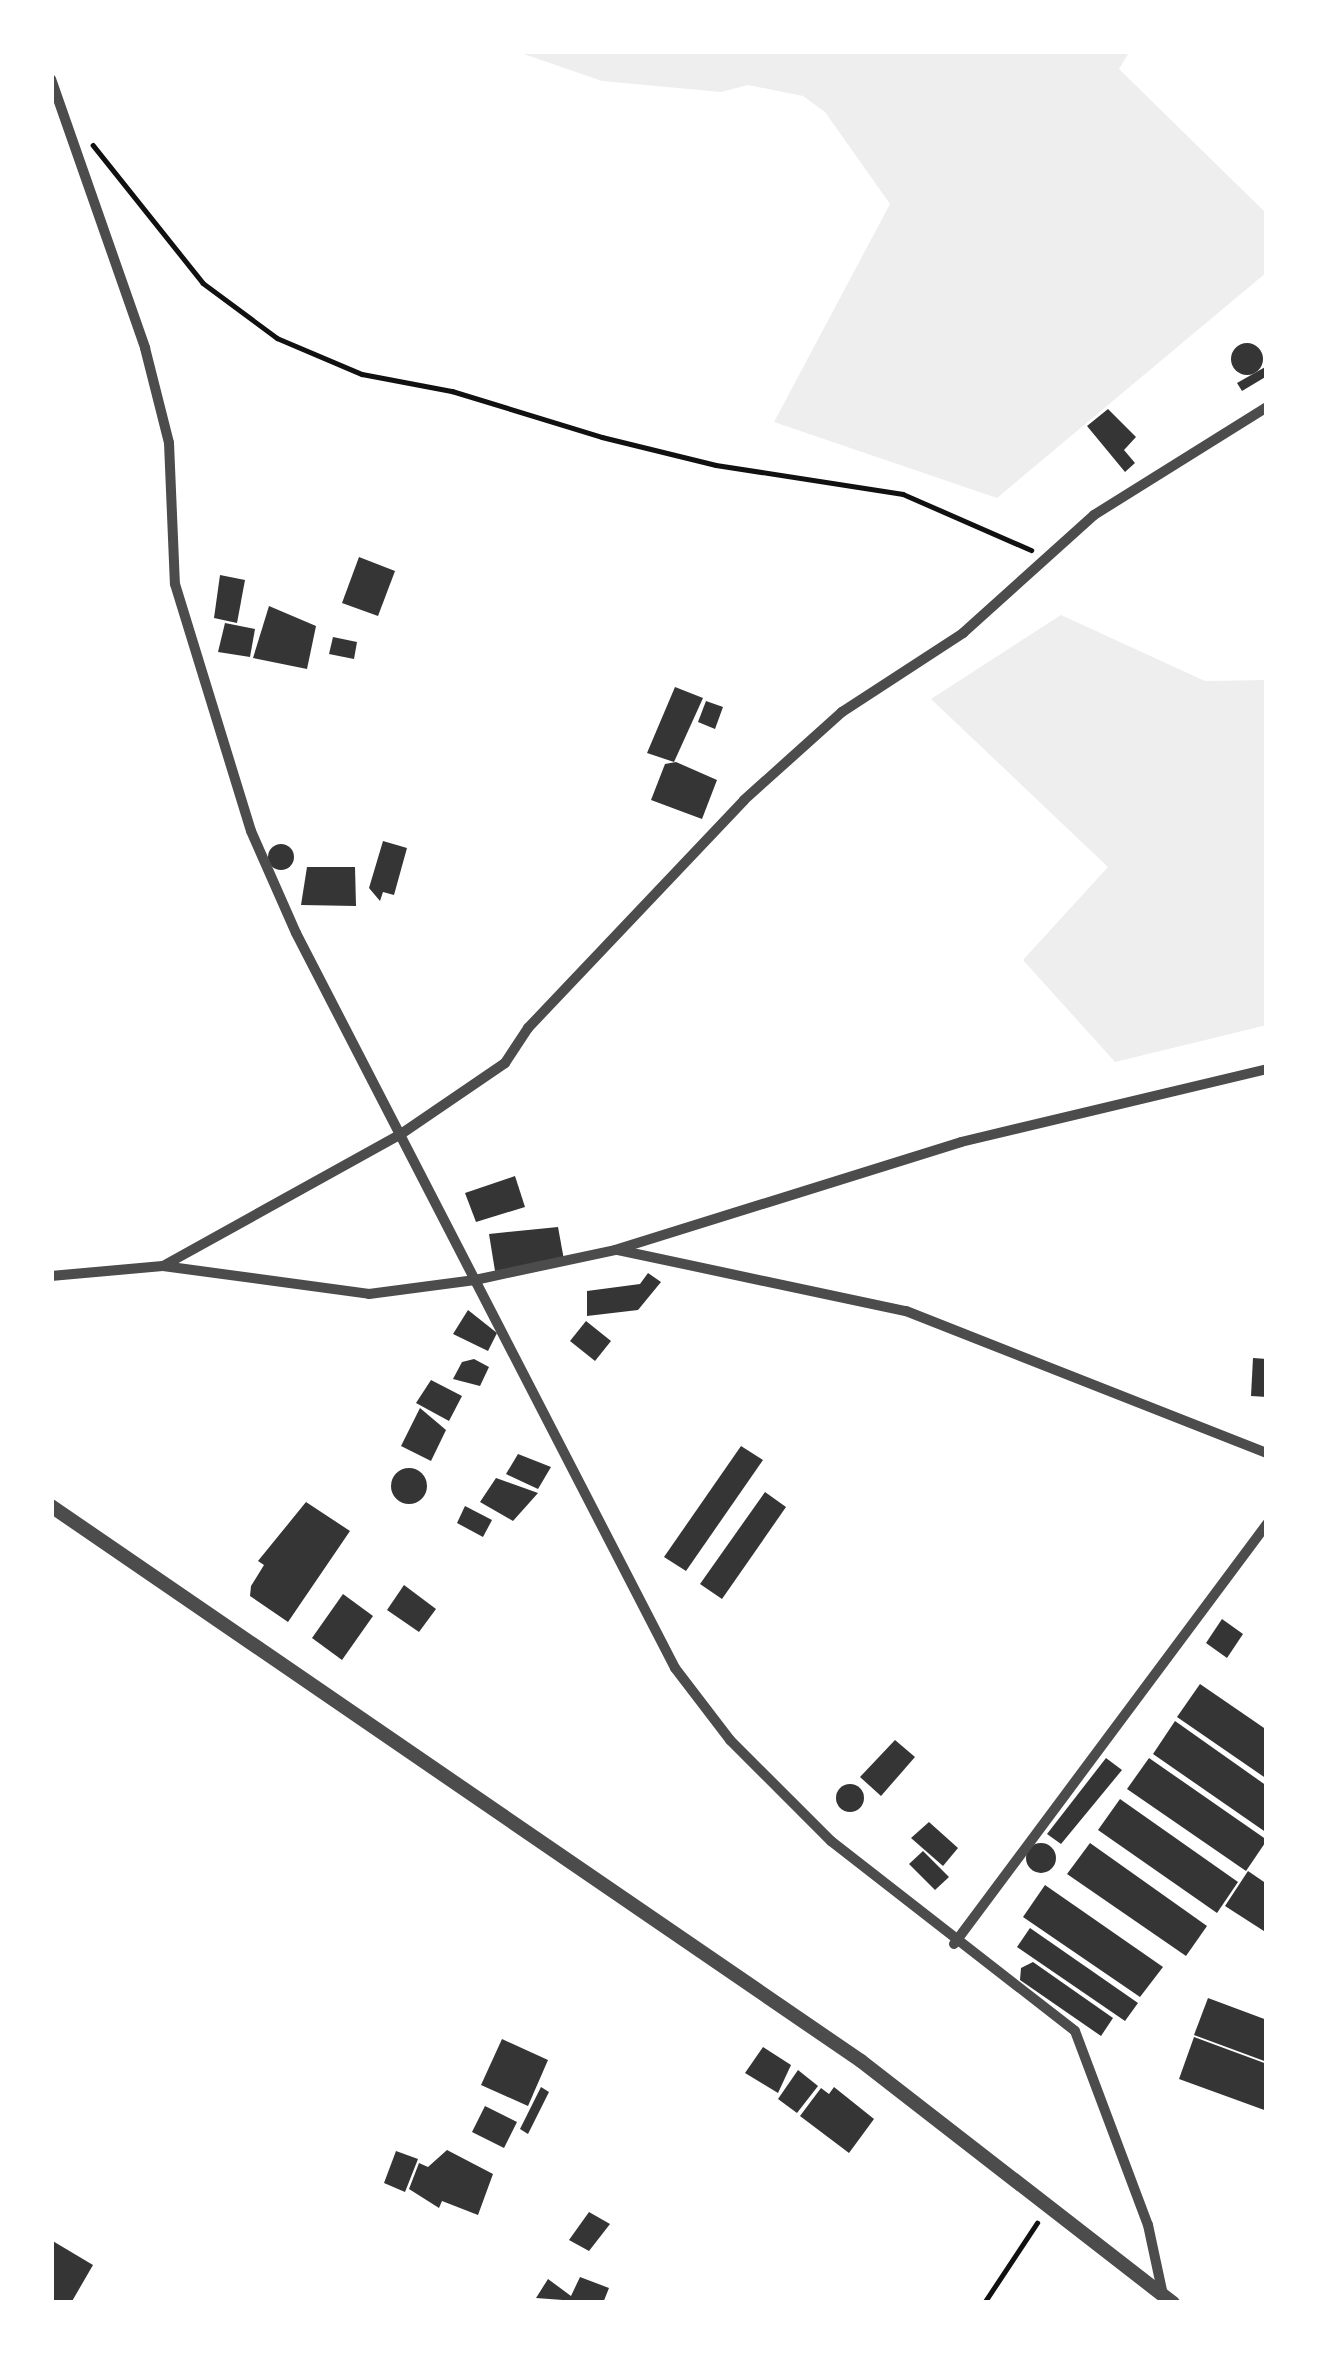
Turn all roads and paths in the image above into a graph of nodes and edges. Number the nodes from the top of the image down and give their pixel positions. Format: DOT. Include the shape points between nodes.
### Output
graph roads {
  1 [pos="51,79"];
  2 [pos="91,142"];
  3 [pos="1267,407"];
  4 [pos="1042,554"];
  5 [pos="1267,1069"];
  6 [pos="401,1134"];
  7 [pos="615,1250"];
  8 [pos="163,1266"];
  9 [pos="51,1276"];
  10 [pos="475,1280"];
  11 [pos="1267,1453"];
  12 [pos="51,1506"];
  13 [pos="1267,1524"];
  14 [pos="954,1944"];
  15 [pos="1047,2209"];
  16 [pos="1168,2299"];
  17 [pos="984,2303"];
  1 -- 6 [label="street" via="145,348 169,443 175,584 251,830"];
  2 -- 4 [label="path" via="203,283 277,338 362,374 452,391 625,442 903,494"];
  3 -- 4 [label="street"];
  4 -- 6 [label="street" via="963,632 842,712 776,772 528,1028 505,1063"];
  5 -- 7 [label="street" via="961,1142"];
  6 -- 8 [label="street"];
  6 -- 10 [label="street"];
  7 -- 10 [label="street"];
  7 -- 11 [label="street" via="906,1311"];
  8 -- 9 [label="street"];
  8 -- 10 [label="street" via="369,1294"];
  10 -- 14 [label="street" via="676,1668 780,1791"];
  12 -- 15 [label="street" via="861,2061"];
  13 -- 14 [label="street"];
  14 -- 16 [label="street" via="1075,2031"];
  15 -- 16 [label="street"];
  15 -- 17 [label="path"];
}
